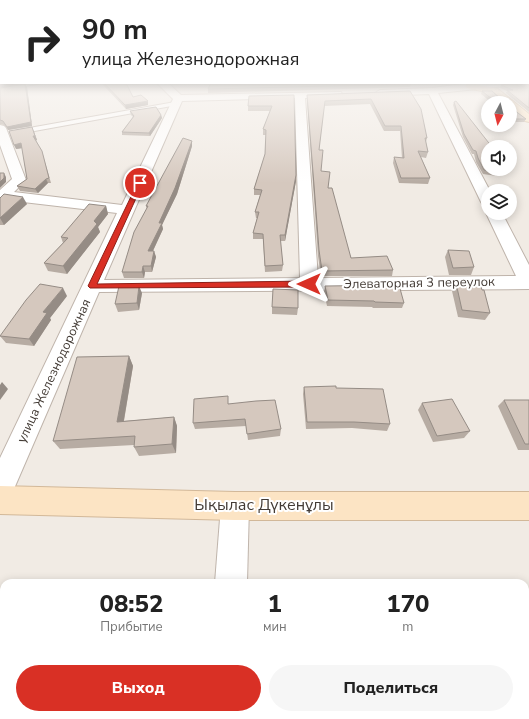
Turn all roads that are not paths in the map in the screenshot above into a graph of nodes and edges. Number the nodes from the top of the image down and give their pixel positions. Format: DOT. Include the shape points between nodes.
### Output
graph roads {
  1 [pos="70,116"];
  2 [pos="163,116"];
  3 [pos="301,116"];
  4 [pos="444,116"];
  5 [pos="1,132"];
  6 [pos="481,188"];
  7 [pos="1,196"];
  8 [pos="128,210"];
  9 [pos="498,220"];
  10 [pos="529,282"];
  11 [pos="309,284"];
  12 [pos="92,286"];
  13 [pos="0,488"];
  14 [pos="0,500"];
  15 [pos="235,506"];
  16 [pos="529,506"];
  17 [pos="231,579"];
  1 -- 5 [label="lane"];
  2 -- 8 [label="street, улица Железнодорожная"];
  3 -- 11 [label="street"];
  4 -- 6 [label="street"];
  5 -- 7 [label="street" via="19,180"];
  7 -- 8 [label="street"];
  8 -- 12 [label="street, улица Железнодорожная"];
  9 -- 10 [label="street"];
  10 -- 11 [label="street, Элеваторная 3 переулок"];
  11 -- 12 [label="street, Элеваторная 3 переулок"];
  12 -- 13 [label="street, улица Железнодорожная"];
  14 -- 15 [label="street, Ықылас Дүкенұлы"];
  15 -- 16 [label="street, Ықылас Дүкенұлы"];
  15 -- 17 [label="street"];
}
